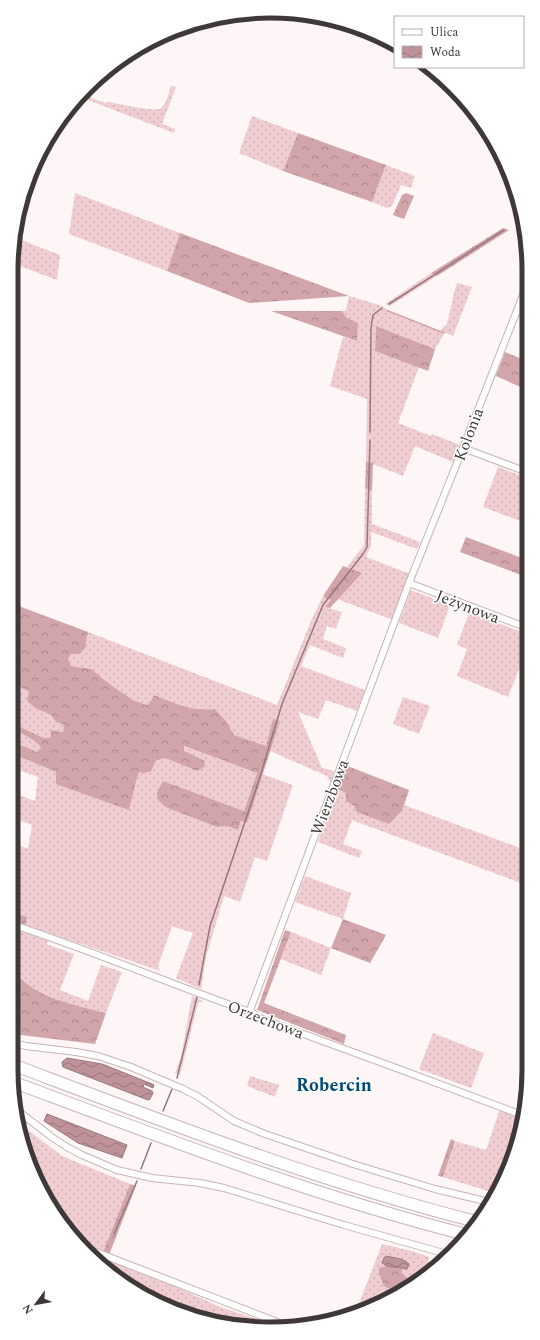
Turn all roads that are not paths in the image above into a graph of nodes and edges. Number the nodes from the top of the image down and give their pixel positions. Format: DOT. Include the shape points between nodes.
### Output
graph roads {
  1 [pos="522,298"];
  2 [pos="517,310"];
  3 [pos="522,312"];
  4 [pos="463,448"];
  5 [pos="522,470"];
  6 [pos="409,583"];
  7 [pos="522,626"];
  8 [pos="18,926"];
  9 [pos="250,1010"];
  10 [pos="18,1044"];
  11 [pos="18,1067"];
  12 [pos="19,1084"];
  13 [pos="22,1114"];
  14 [pos="518,1114"];
  15 [pos="485,1201"];
  16 [pos="472,1220"];
  17 [pos="461,1233"];
  18 [pos="97,1252"];
  19 [pos="443,1253"];
  20 [pos="276,1322"];
  1 -- 2 [label="street, Kolonia"];
  2 -- 3 [label="street"];
  2 -- 4 [label="street, Kolonia"];
  4 -- 5 [label="street"];
  4 -- 6 [label="street, Kolonia"];
  6 -- 7 [label="street, Jeżynowa"];
  6 -- 9 [label="street, Wierzbowa"];
  8 -- 9 [label="street, Orzechowa"];
  9 -- 14 [label="street, Orzechowa" via="257,1017"];
  10 -- 15 [label="street" via="98,1056 131,1067 183,1089 234,1121 265,1134 353,1164"];
  11 -- 16 [label="highway" via="246,1152"];
  12 -- 17 [label="highway" via="175,1143 272,1176 351,1202"];
  13 -- 19 [label="street" via="82,1156 117,1170 152,1178 224,1188"];
  18 -- 20 [label="street"];
}
